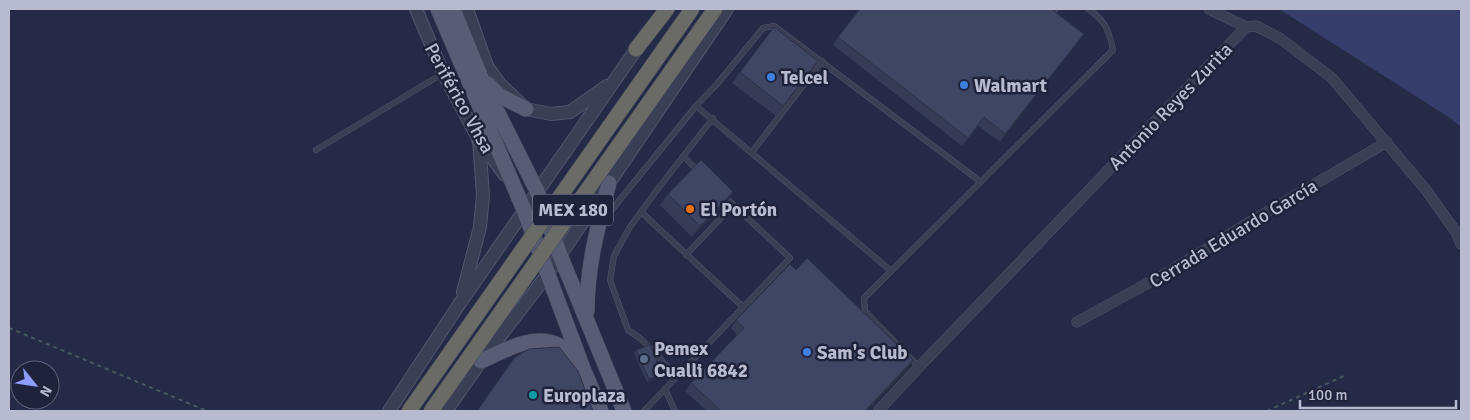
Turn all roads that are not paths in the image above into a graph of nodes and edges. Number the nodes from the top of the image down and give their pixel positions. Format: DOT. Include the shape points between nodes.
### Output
graph roads {
  1 [pos="416,9"];
  2 [pos="438,9"];
  3 [pos="453,9"];
  4 [pos="467,9"];
  5 [pos="666,9"];
  6 [pos="692,9"];
  7 [pos="715,9"];
  8 [pos="727,9"];
  9 [pos="1088,9"];
  10 [pos="1209,9"];
  11 [pos="1246,27"];
  12 [pos="636,49"];
  13 [pos="822,61"];
  14 [pos="443,73"];
  15 [pos="482,78"];
  16 [pos="615,80"];
  17 [pos="696,106"];
  18 [pos="526,109"];
  19 [pos="483,115"];
  20 [pos="712,118"];
  21 [pos="479,140"];
  22 [pos="1387,142"];
  23 [pos="316,150"];
  24 [pos="752,152"];
  25 [pos="682,156"];
  26 [pos="702,175"];
  27 [pos="981,182"];
  28 [pos="609,183"];
  29 [pos="512,184"];
  30 [pos="537,191"];
  31 [pos="721,193"];
  32 [pos="733,205"];
  33 [pos="524,210"];
  34 [pos="641,212"];
  35 [pos="599,219"];
  36 [pos="1461,244"];
  37 [pos="686,254"];
  38 [pos="560,255"];
  39 [pos="891,271"];
  40 [pos="547,274"];
  41 [pos="460,303"];
  42 [pos="743,307"];
  43 [pos="587,320"];
  44 [pos="1077,322"];
  45 [pos="481,361"];
  46 [pos="919,367"];
  47 [pos="584,371"];
  48 [pos="677,376"];
  49 [pos="665,389"];
  50 [pos="389,411"];
  51 [pos="410,411"];
  52 [pos="431,411"];
  53 [pos="446,411"];
  54 [pos="601,411"];
  55 [pos="624,411"];
  56 [pos="644,411"];
  57 [pos="675,411"];
  58 [pos="878,411"];
  1 -- 14 [label="street, Periférico Vhsa"];
  2 -- 19 [label="main road"];
  3 -- 15 [label="main road"];
  4 -- 18 [label="street, Periférico Vhsa" via="487,66"];
  5 -- 12 [label="highway"];
  6 -- 51 [label="highway, MEX 180, bridge"];
  7 -- 52 [label="highway, MEX 180, bridge"];
  8 -- 28 [label="street"];
  9 -- 27 [label="lane" via="1099,16 1110,32 1114,50"];
  10 -- 11 [label="street"];
  11 -- 22 [label="street, Antonio Reyes Zurita" via="1256,26 1281,39 1332,78"];
  11 -- 46 [label="street, Antonio Reyes Zurita"];
  12 -- 16 [label="street"];
  13 -- 17 [label="lane" via="774,26 763,28"];
  13 -- 24 [label="lane"];
  13 -- 27 [label="lane"];
  14 -- 21 [label="street, Periférico Vhsa"];
  14 -- 23 [label="lane"];
  15 -- 18 [label="main road" via="500,96"];
  15 -- 30 [label="main road"];
  16 -- 18 [label="street" via="570,112 551,114"];
  16 -- 30 [label="street"];
  17 -- 20 [label="lane"];
  17 -- 35 [label="lane" via="610,212"];
  19 -- 21 [label="main road"];
  19 -- 29 [label="main road"];
  20 -- 24 [label="lane"];
  20 -- 25 [label="lane"];
  21 -- 29 [label="street, Periférico Vhsa"];
  21 -- 41 [label="street" via="483,195 480,227"];
  22 -- 36 [label="street, Antonio Reyes Zurita" via="1441,211"];
  22 -- 44 [label="street, Cerrada Eduardo García" via="1172,270"];
  24 -- 39 [label="lane"];
  25 -- 26 [label="lane"];
  25 -- 34 [label="lane"];
  27 -- 39 [label="lane"];
  28 -- 35 [label="main road"];
  28 -- 38 [label="street"];
  29 -- 33 [label="main road"];
  30 -- 33 [label="street"];
  30 -- 38 [label="main road"];
  31 -- 32 [label="lane"];
  32 -- 37 [label="lane"];
  32 -- 42 [label="lane" via="790,258"];
  33 -- 40 [label="main road"];
  33 -- 41 [label="street"];
  34 -- 37 [label="lane"];
  34 -- 48 [label="lane" via="614,256 610,280 628,330"];
  35 -- 43 [label="main road" via="587,284"];
  37 -- 42 [label="lane"];
  38 -- 40 [label="street"];
  38 -- 43 [label="main road"];
  39 -- 46 [label="lane" via="864,298 865,311"];
  40 -- 45 [label="street"];
  40 -- 47 [label="main road"];
  41 -- 50 [label="street"];
  42 -- 48 [label="lane"];
  43 -- 55 [label="main road"];
  45 -- 47 [label="main road" via="519,344 542,341 560,346"];
  45 -- 53 [label="street"];
  46 -- 58 [label="street, Antonio Reyes Zurita"];
  47 -- 54 [label="main road"];
  48 -- 49 [label="lane"];
  49 -- 56 [label="lane"];
  49 -- 57 [label="lane"];
}
